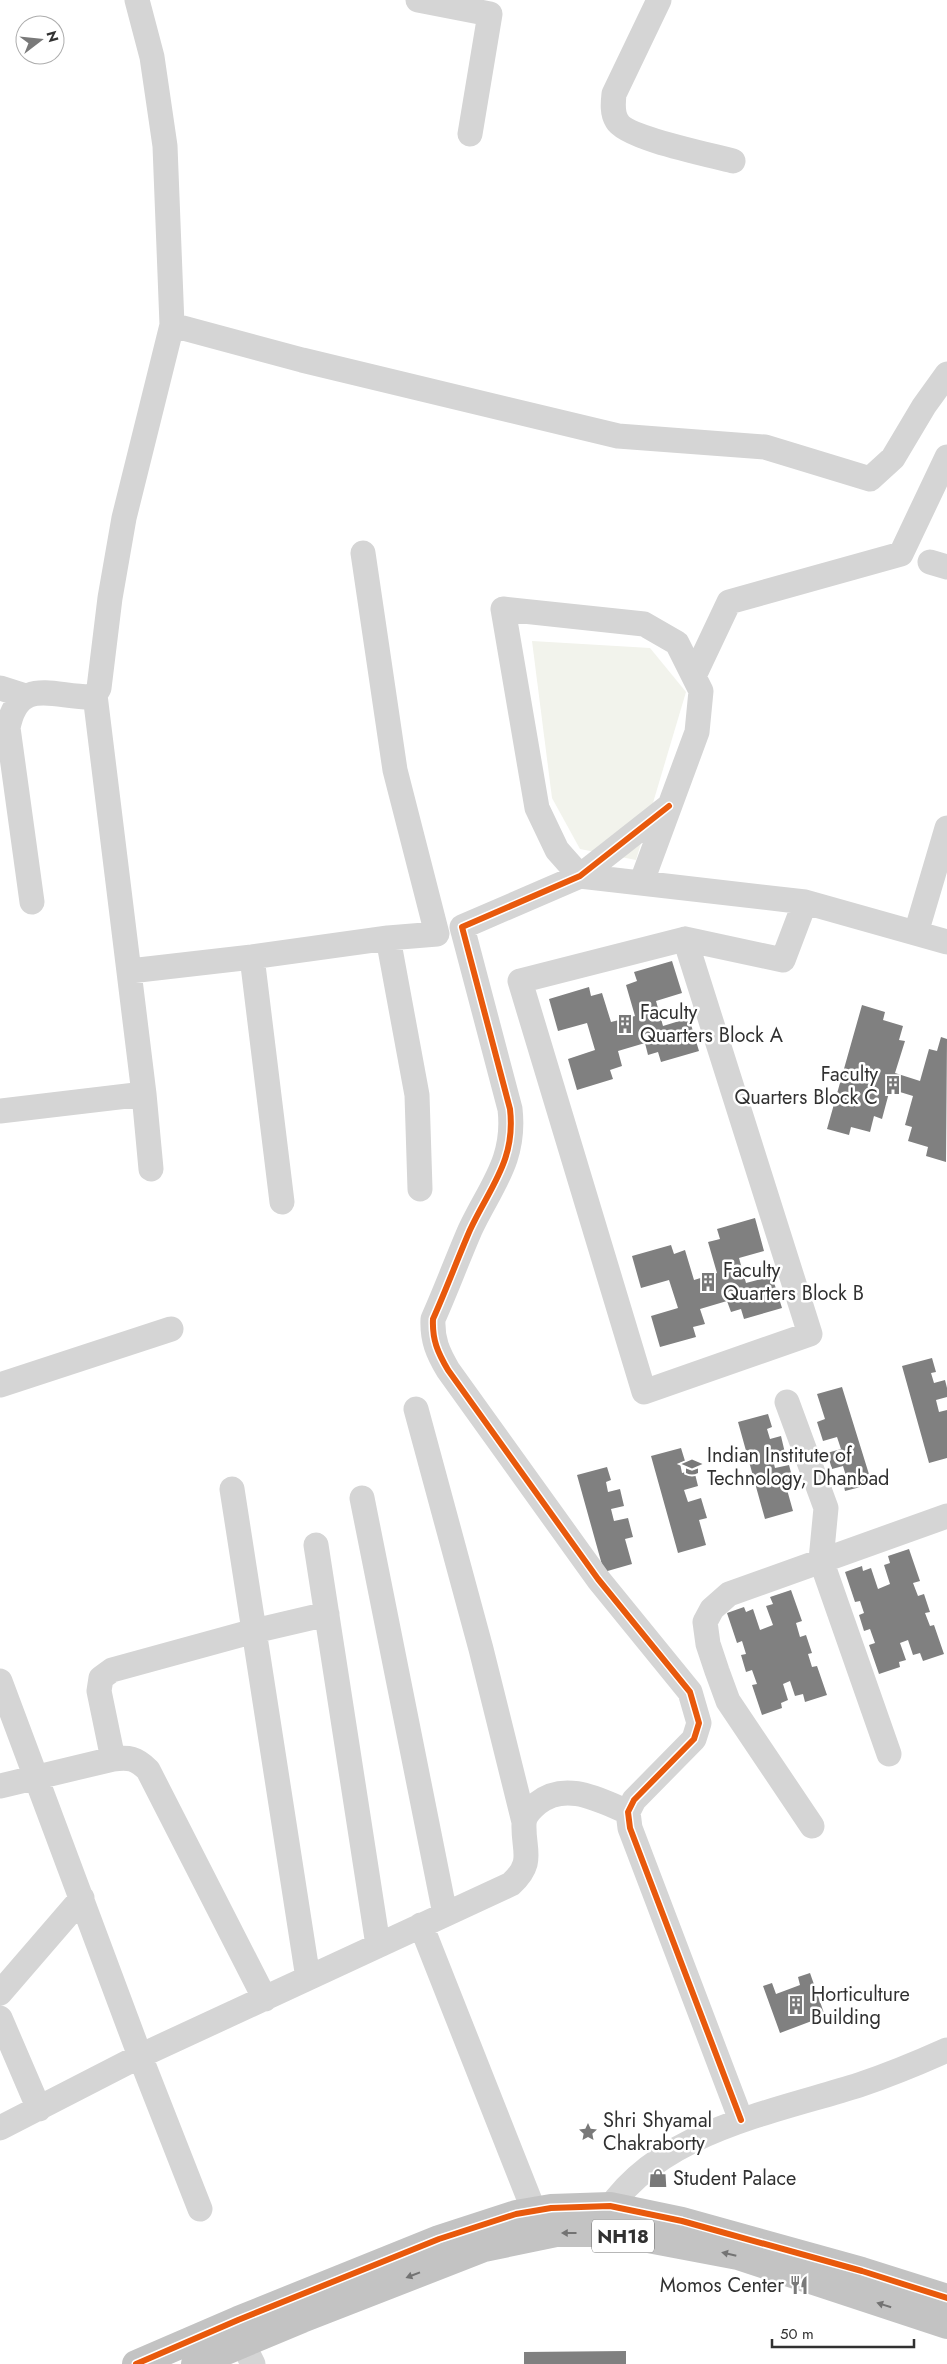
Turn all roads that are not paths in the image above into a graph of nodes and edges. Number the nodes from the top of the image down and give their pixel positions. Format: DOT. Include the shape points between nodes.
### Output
graph roads {
  1 [pos="137,0"];
  2 [pos="418,0"];
  3 [pos="659,0"];
  4 [pos="470,134"];
  5 [pos="733,161"];
  6 [pos="172,324"];
  7 [pos="947,374"];
  8 [pos="947,457"];
  9 [pos="363,553"];
  10 [pos="694,676"];
  11 [pos="0,688"];
  12 [pos="95,695"];
  13 [pos="25,696"];
  14 [pos="669,806"];
  15 [pos="947,828"];
  16 [pos="580,876"];
  17 [pos="642,882"];
  18 [pos="32,902"];
  19 [pos="805,902"];
  20 [pos="916,933"];
  21 [pos="388,938"];
  22 [pos="685,939"];
  23 [pos="947,942"];
  24 [pos="252,957"];
  25 [pos="130,971"];
  26 [pos="144,1094"];
  27 [pos="0,1111"];
  28 [pos="150,1168"];
  29 [pos="420,1189"];
  30 [pos="282,1202"];
  31 [pos="171,1329"];
  32 [pos="0,1385"];
  33 [pos="786,1402"];
  34 [pos="416,1409"];
  35 [pos="232,1489"];
  36 [pos="362,1498"];
  37 [pos="947,1516"];
  38 [pos="316,1545"];
  39 [pos="821,1560"];
  40 [pos="328,1614"];
  41 [pos="254,1631"];
  42 [pos="0,1681"];
  43 [pos="889,1754"];
  44 [pos="112,1759"];
  45 [pos="36,1778"];
  46 [pos="0,1786"];
  47 [pos="628,1812"];
  48 [pos="524,1822"];
  49 [pos="812,1826"];
  50 [pos="82,1898"];
  51 [pos="444,1914"];
  52 [pos="420,1925"];
  53 [pos="378,1945"];
  54 [pos="308,1978"];
  55 [pos="0,1993"];
  56 [pos="265,1999"];
  57 [pos="0,2018"];
  58 [pos="947,2050"];
  59 [pos="140,2056"];
  60 [pos="39,2109"];
  61 [pos="741,2120"];
  62 [pos="0,2128"];
  63 [pos="610,2206"];
  64 [pos="200,2208"];
  65 [pos="534,2211"];
  66 [pos="595,2233"];
  67 [pos="947,2298"];
  68 [pos="947,2325"];
  69 [pos="248,2354"];
  70 [pos="136,2364"];
  71 [pos="195,2364"];
  1 -- 6 [label="street" via="152,57 165,146"];
  2 -- 4 [label="street" via="490,14"];
  3 -- 5 [label="street" via="614,94 613,109 617,121 626,130 640,136"];
  6 -- 7 [label="street" via="302,360 618,436 765,447 870,479 893,458"];
  6 -- 12 [label="street" via="124,518 110,598 101,682"];
  8 -- 10 [label="street" via="901,554 729,602"];
  9 -- 21 [label="street" via="395,770 437,934"];
  10 -- 14 [label="street" via="701,691 697,732"];
  10 -- 16 [label="street" via="677,643 644,624 503,609 537,808 557,850"];
  11 -- 13 [label="street"];
  12 -- 13 [label="street" via="85,697 41,691"];
  12 -- 25 [label="street"];
  13 -- 18 [label="street" via="14,711 8,728"];
  14 -- 16 [label="street"];
  14 -- 17 [label="street"];
  15 -- 20 [label="street"];
  16 -- 17 [label="street"];
  16 -- 47 [label="street" via="462,927 510,1109 512,1130 506,1160 471,1230 433,1319 432,1331 439,1355 481,1416 598,1578 690,1692 700,1723 694,1739 634,1800"];
  17 -- 19 [label="street"];
  19 -- 20 [label="street"];
  19 -- 22 [label="street" via="783,960"];
  20 -- 23 [label="street"];
  21 -- 24 [label="street"];
  21 -- 29 [label="street" via="417,1095"];
  22 -- 22 [label="street" via="520,981 644,1392 810,1334"];
  24 -- 25 [label="street"];
  24 -- 30 [label="street"];
  25 -- 26 [label="street"];
  26 -- 27 [label="street"];
  26 -- 28 [label="street"];
  31 -- 32 [label="street"];
  33 -- 39 [label="street" via="826,1508"];
  34 -- 48 [label="street"];
  35 -- 41 [label="street"];
  36 -- 51 [label="street"];
  37 -- 39 [label="street"];
  38 -- 40 [label="street"];
  39 -- 43 [label="street"];
  39 -- 49 [label="street" via="729,1594 712,1609 705,1622 708,1644 728,1701"];
  40 -- 41 [label="street"];
  40 -- 53 [label="street"];
  41 -- 44 [label="street" via="112,1670 101,1678 99,1691"];
  41 -- 54 [label="street"];
  42 -- 45 [label="street"];
  44 -- 45 [label="street"];
  44 -- 56 [label="street" via="126,1757 138,1760 148,1770"];
  45 -- 46 [label="street"];
  45 -- 50 [label="street"];
  47 -- 48 [label="street" via="586,1795 566,1792 545,1797 531,1808"];
  47 -- 61 [label="street" via="644,1869"];
  48 -- 51 [label="street" via="527,1858 522,1874 511,1884"];
  50 -- 55 [label="street"];
  50 -- 59 [label="street"];
  51 -- 52 [label="street"];
  52 -- 53 [label="street"];
  52 -- 65 [label="street"];
  53 -- 54 [label="street"];
  54 -- 56 [label="street"];
  56 -- 59 [label="street"];
  57 -- 60 [label="street"];
  58 -- 61 [label="street" via="860,2084"];
  59 -- 60 [label="street"];
  59 -- 64 [label="street"];
  60 -- 62 [label="street"];
  61 -- 63 [label="street" via="666,2155 645,2170"];
  63 -- 65 [label="highway, NH18"];
  63 -- 66 [label="street"];
  63 -- 67 [label="highway, NH18" via="682,2221"];
  65 -- 70 [label="highway, NH18" via="439,2239"];
  68 -- 66 [label="highway, NH18, one-way" via="738,2256 692,2246"];
  66 -- 69 [label="highway, NH18, one-way" via="556,2233 484,2248"];
  69 -- 71 [label="highway, NH18"];
}
